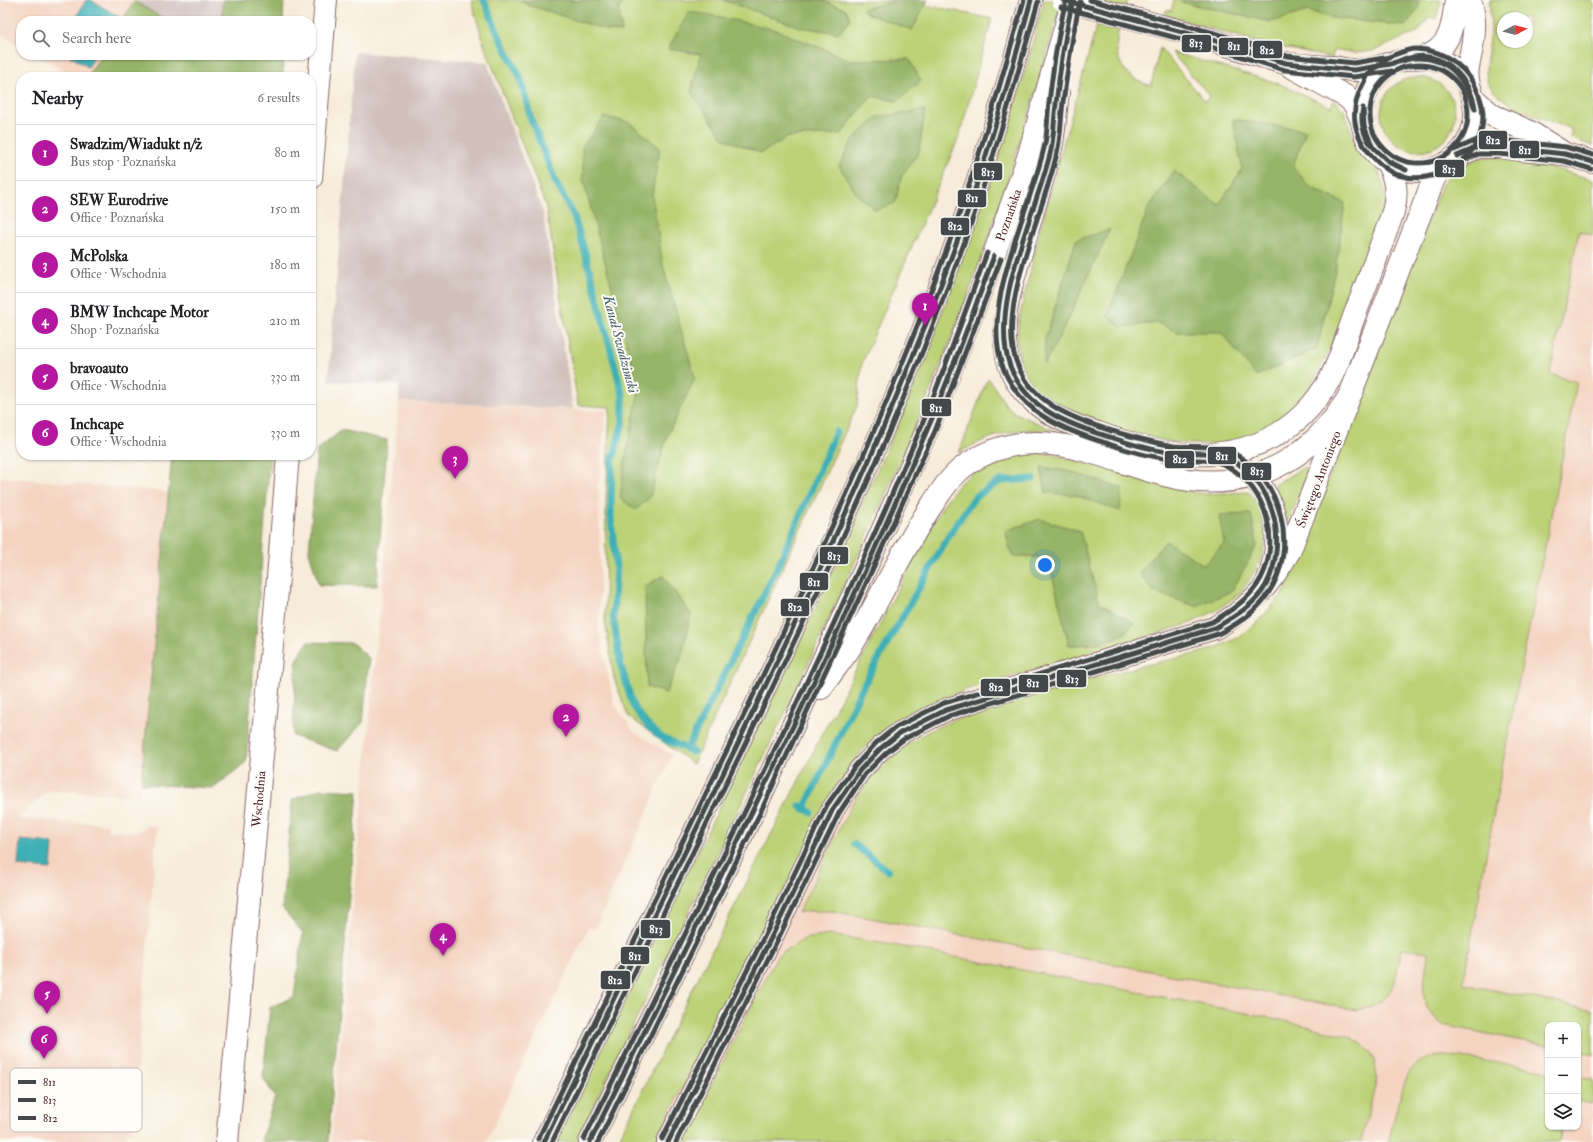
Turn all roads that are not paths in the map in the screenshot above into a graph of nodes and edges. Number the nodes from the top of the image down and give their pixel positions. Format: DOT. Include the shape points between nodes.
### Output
graph roads {
  1 [pos="326,0"];
  2 [pos="1031,0"];
  3 [pos="1063,0"];
  4 [pos="1073,0"];
  5 [pos="1456,0"];
  6 [pos="1470,0"];
  7 [pos="1064,35"];
  8 [pos="1424,57"];
  9 [pos="1286,63"];
  10 [pos="1391,64"];
  11 [pos="1472,95"];
  12 [pos="316,119"];
  13 [pos="1362,121"];
  14 [pos="1565,154"];
  15 [pos="1453,159"];
  16 [pos="1386,161"];
  17 [pos="1593,162"];
  18 [pos="1353,390"];
  19 [pos="1215,455"];
  20 [pos="288,460"];
  21 [pos="1251,475"];
  22 [pos="1266,585"];
  23 [pos="785,740"];
  24 [pos="227,1142"];
  25 [pos="544,1142"];
  26 [pos="590,1142"];
  27 [pos="668,1142"];
  1 -- 12 [label="main road"];
  2 -- 25 [label="main road" via="973,196 894,404 766,685"];
  3 -- 9 [label="main road, bridge"];
  4 -- 7 [label="main road, Poznańska"];
  5 -- 8 [label="main road" via="1444,45 1438,51"];
  6 -- 11 [label="main road" via="1474,26 1466,76"];
  7 -- 19 [label="main road" via="1051,149 1009,292 1005,334 1009,365 1018,382 1033,400 1050,415 1065,422 1157,451"];
  7 -- 23 [label="main road, Poznańska" via="1027,161 928,428"];
  8 -- 10 [label="main road" via="1407,58"];
  8 -- 11 [label="main road" via="1454,69"];
  9 -- 10 [label="main road" via="1354,70"];
  9 -- 13 [label="main road" via="1323,86 1347,97 1355,105"];
  10 -- 13 [label="main road" via="1378,74 1368,88 1362,103"];
  11 -- 14 [label="main road, Świętego Antoniego" via="1482,108 1492,115 1530,132"];
  11 -- 15 [label="main road" via="1474,125 1468,142"];
  13 -- 16 [label="main road" via="1367,140"];
  14 -- 15 [label="main road, Świętego Antoniego" via="1489,146 1467,151"];
  14 -- 17 [label="main road, Świętego Antoniego"];
  15 -- 16 [label="main road" via="1432,169 1416,171 1400,168"];
  15 -- 18 [label="main road, Świętego Antoniego" via="1438,172 1433,181"];
  16 -- 19 [label="main road" via="1396,185 1393,212 1329,380 1305,413 1276,436 1250,447"];
  18 -- 21 [label="main road" via="1330,424 1312,443 1285,463"];
  18 -- 22 [label="main road, Świętego Antoniego" via="1290,550"];
  19 -- 21 [label="main road" via="1234,462"];
  20 -- 24 [label="main road, Wschodnia"];
  21 -- 22 [label="main road" via="1269,498 1276,523 1275,558"];
  21 -- 23 [label="main road" via="1216,480 1181,478 1047,442 1007,445 976,458 958,471 944,486 906,546 861,632"];
  22 -- 27 [label="main road, Świętego Antoniego" via="1250,604 1216,628 946,710 906,730 881,748 860,770 833,809"];
  23 -- 26 [label="main road, Poznańska" via="755,808"];
}
